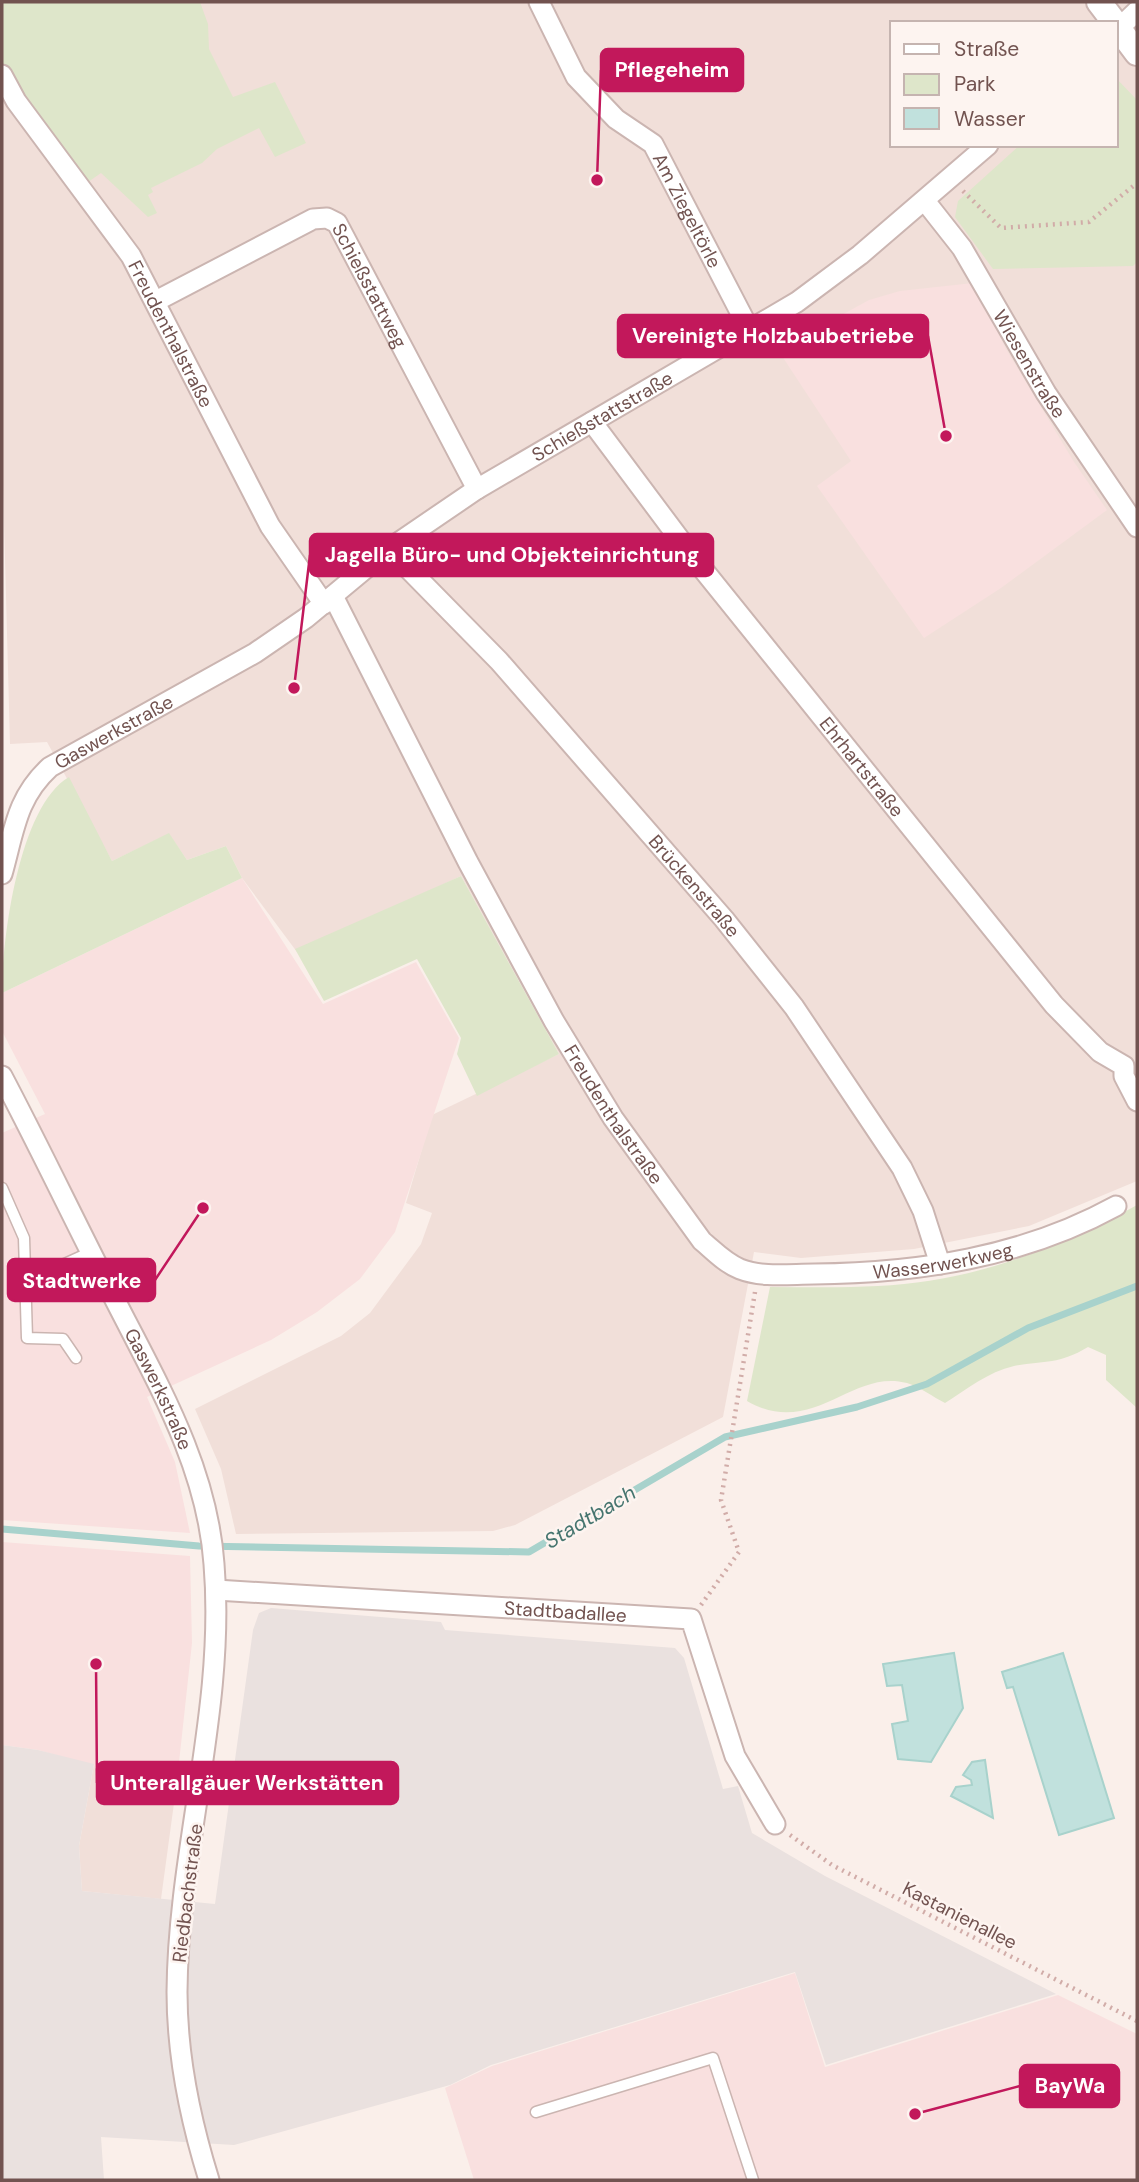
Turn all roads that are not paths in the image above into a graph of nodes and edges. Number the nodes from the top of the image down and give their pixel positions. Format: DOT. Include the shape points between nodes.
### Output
graph roads {
  1 [pos="539,2"];
  2 [pos="1099,2"];
  3 [pos="1137,11"];
  4 [pos="1113,21"];
  5 [pos="1118,26"];
  6 [pos="1118,28"];
  7 [pos="1137,53"];
  8 [pos="2,75"];
  9 [pos="986,147"];
  10 [pos="925,201"];
  11 [pos="156,300"];
  12 [pos="749,330"];
  13 [pos="592,422"];
  14 [pos="477,489"];
  15 [pos="1137,527"];
  16 [pos="388,550"];
  17 [pos="328,600"];
  18 [pos="282,636"];
  19 [pos="2,874"];
  20 [pos="1130,1060"];
  21 [pos="2,1076"];
  22 [pos="1137,1101"];
  23 [pos="2,1188"];
  24 [pos="1116,1206"];
  25 [pos="91,1252"];
  26 [pos="940,1264"];
  27 [pos="759,1274"];
  28 [pos="25,1282"];
  29 [pos="76,1357"];
  30 [pos="214,1561"];
  31 [pos="216,1590"];
  32 [pos="775,1824"];
  33 [pos="536,2112"];
  34 [pos="209,2180"];
  35 [pos="753,2180"];
  1 -- 12 [label="street, Am Ziegeltörle" via="576,77 615,119 653,145"];
  2 -- 4 [label="street"];
  3 -- 5 [label="street"];
  6 -- 7 [label="street"];
  8 -- 11 [label="street, Freudenthalstraße" via="16,101 116,234"];
  9 -- 10 [label="street, Schießstattstraße"];
  10 -- 12 [label="street, Schießstattstraße" via="834,276"];
  10 -- 15 [label="street, Wiesenstraße" via="962,248 1046,393"];
  11 -- 14 [label="street, Schießstattweg" via="313,219 337,223"];
  11 -- 17 [label="street, Freudenthalstraße" via="270,526"];
  12 -- 13 [label="street, Schießstattstraße"];
  13 -- 14 [label="street, Schießstattstraße"];
  13 -- 20 [label="street, Ehrhartstraße" via="693,557 1054,1005 1100,1052"];
  14 -- 16 [label="street, Schießstattstraße"];
  16 -- 17 [label="street, Schießstattstraße"];
  16 -- 26 [label="street, Brückenstraße" via="499,661 724,919 794,1007 902,1168 923,1211"];
  17 -- 18 [label="street, Schießstattstraße"];
  17 -- 27 [label="street, Freudenthalstraße" via="593,1087 702,1241 724,1261"];
  18 -- 19 [label="street, Gaswerkstraße" via="50,767 22,801"];
  20 -- 22 [label="street, Ehrhartstraße" via="1124,1076"];
  21 -- 25 [label="street, Gaswerkstraße"];
  23 -- 28 [label="lane" via="24,1238"];
  24 -- 26 [label="street, Wasserwerkweg" via="1016,1250"];
  25 -- 28 [label="lane"];
  25 -- 30 [label="street, Gaswerkstraße" via="191,1455 211,1530"];
  26 -- 27 [label="street, Wasserwerkweg" via="845,1273"];
  28 -- 29 [label="lane" via="27,1338 62,1339"];
  30 -- 31 [label="street, Riedbachstraße"];
  31 -- 32 [label="street, Stadtbadallee" via="691,1619 735,1756"];
  31 -- 34 [label="street, Riedbachstraße" via="213,1687 177,1978 180,2056"];
  33 -- 35 [label="lane" via="713,2057"];
}
